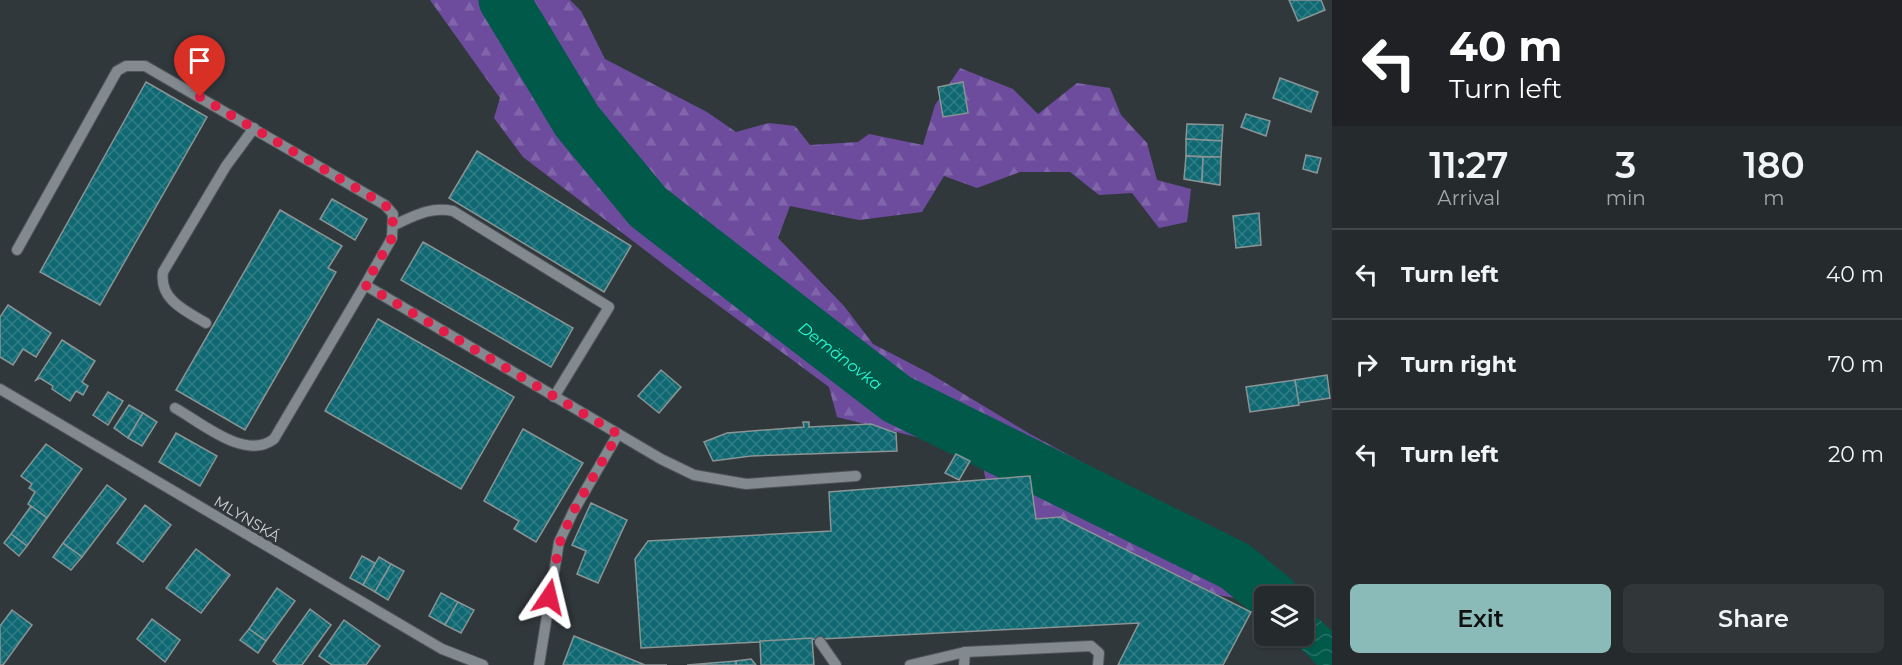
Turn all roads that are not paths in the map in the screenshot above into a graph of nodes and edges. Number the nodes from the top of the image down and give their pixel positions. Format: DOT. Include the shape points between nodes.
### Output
graph roads {
  1 [pos="254,128"];
  2 [pos="394,225"];
  3 [pos="17,250"];
  4 [pos="365,285"];
  5 [pos="206,323"];
  6 [pos="0,389"];
  7 [pos="554,397"];
  8 [pos="175,408"];
  9 [pos="618,434"];
  10 [pos="856,476"];
  11 [pos="820,642"];
  12 [pos="965,652"];
  13 [pos="483,665"];
  14 [pos="539,665"];
  15 [pos="836,665"];
  16 [pos="910,665"];
  17 [pos="964,665"];
  18 [pos="1098,665"];
  1 -- 2 [label="street" via="385,205 393,214"];
  1 -- 3 [label="street" via="146,66 126,66 117,71"];
  1 -- 5 [label="street" via="226,166 163,272 162,281 170,299"];
  2 -- 4 [label="street" via="392,238"];
  2 -- 7 [label="street" via="422,212 440,208 453,211 609,307"];
  4 -- 7 [label="street"];
  4 -- 8 [label="street" via="274,439 265,446 243,447"];
  6 -- 13 [label="street, MLYNSKÁ" via="442,649"];
  7 -- 9 [label="street"];
  9 -- 10 [label="street" via="694,475 723,481 746,484"];
  9 -- 14 [label="street" via="560,542"];
  11 -- 15 [label="street"];
  12 -- 16 [label="street"];
  12 -- 17 [label="street"];
  12 -- 18 [label="street" via="1091,646 1099,653"];
}
